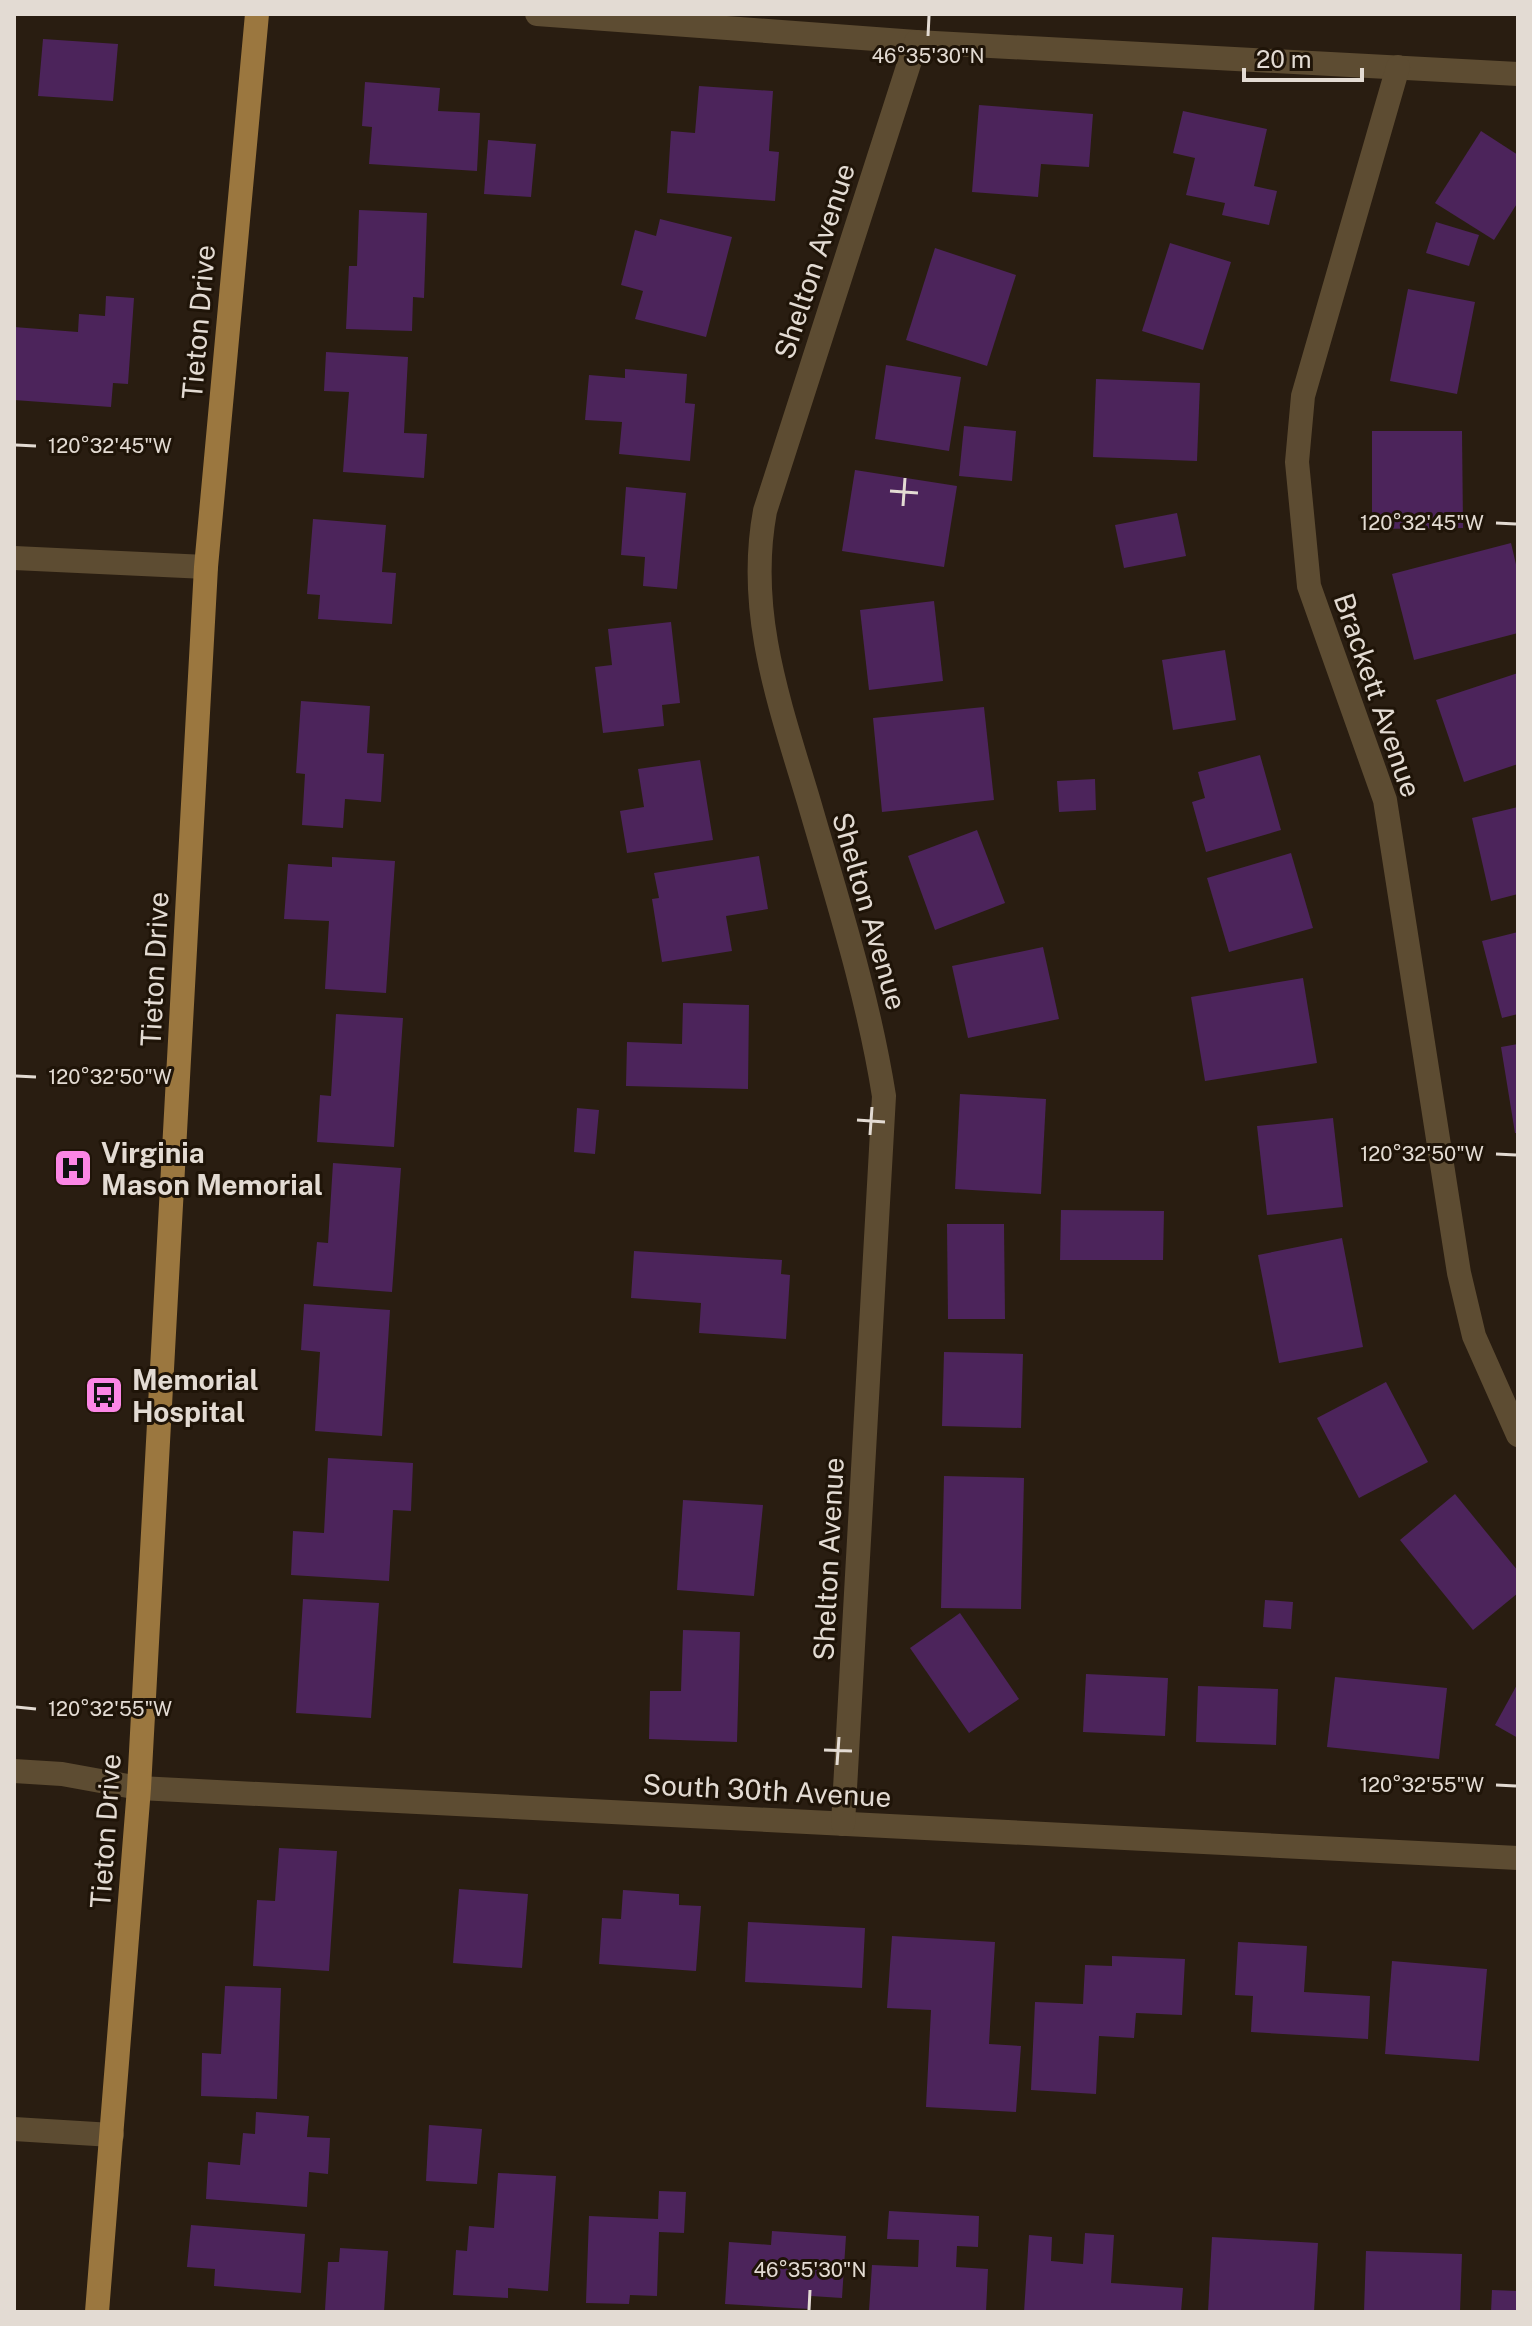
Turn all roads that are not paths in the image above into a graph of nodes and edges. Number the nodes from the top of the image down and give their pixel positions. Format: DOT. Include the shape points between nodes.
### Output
graph roads {
  1 [pos="257,14"];
  2 [pos="537,14"];
  3 [pos="916,42"];
  4 [pos="1398,67"];
  5 [pos="1518,74"];
  6 [pos="14,558"];
  7 [pos="206,567"];
  8 [pos="1518,1435"];
  9 [pos="14,1771"];
  10 [pos="139,1788"];
  11 [pos="843,1824"];
  12 [pos="1518,1858"];
  13 [pos="14,2129"];
  14 [pos="112,2135"];
  15 [pos="97,2312"];
  1 -- 7 [label="main road, Tieton Drive"];
  2 -- 3 [label="street"];
  3 -- 4 [label="street"];
  3 -- 11 [label="street, Shelton Avenue" via="765,511 757,552 759,606 771,672 861,982 884,1096"];
  4 -- 5 [label="street"];
  4 -- 8 [label="street, Brackett Avenue" via="1303,396 1297,462 1309,586 1385,800 1462,1286 1474,1336"];
  6 -- 7 [label="street"];
  7 -- 10 [label="main road, Tieton Drive"];
  9 -- 10 [label="street, South 30th Avenue"];
  10 -- 11 [label="street, South 30th Avenue"];
  10 -- 14 [label="main road, Tieton Drive"];
  11 -- 12 [label="street, South 30th Avenue"];
  13 -- 14 [label="street"];
  14 -- 15 [label="main road, Tieton Drive"];
}
